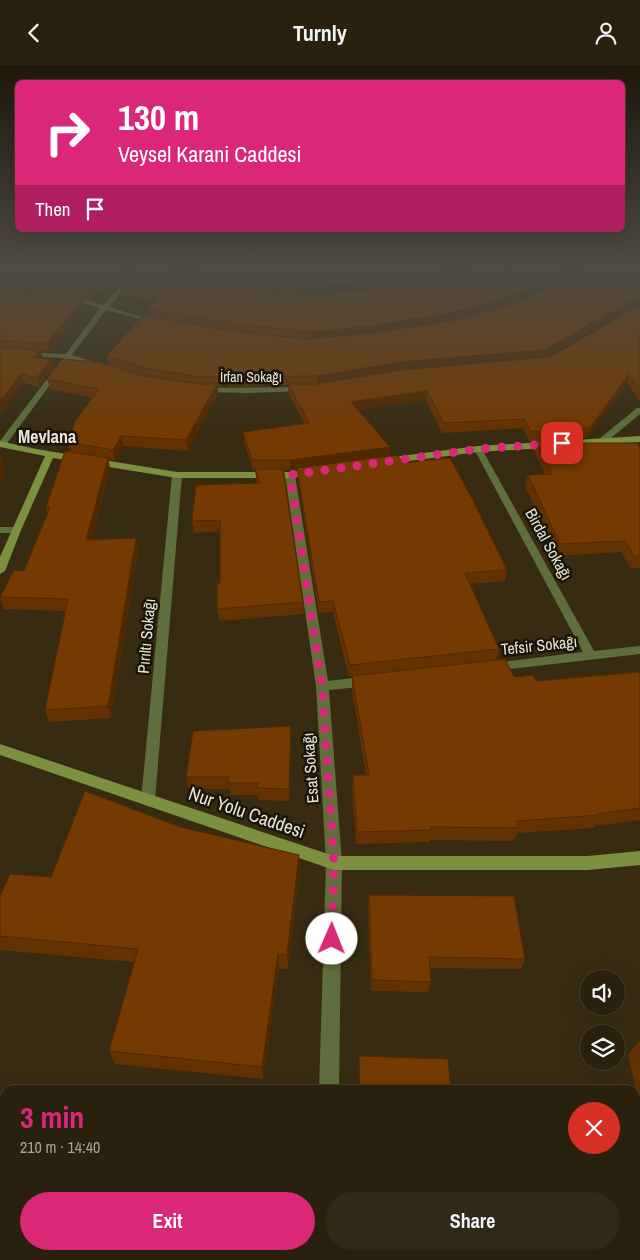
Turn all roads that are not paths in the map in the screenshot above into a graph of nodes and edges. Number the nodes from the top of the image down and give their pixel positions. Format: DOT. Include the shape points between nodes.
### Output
graph roads {
  1 [pos="93,323"];
  2 [pos="159,323"];
  3 [pos="164,324"];
  4 [pos="0,353"];
  5 [pos="67,356"];
  6 [pos="102,367"];
  7 [pos="192,388"];
  8 [pos="316,389"];
  9 [pos="640,410"];
  10 [pos="640,439"];
  11 [pos="602,441"];
  12 [pos="1,444"];
  13 [pos="478,449"];
  14 [pos="50,455"];
  15 [pos="379,463"];
  16 [pos="319,471"];
  17 [pos="177,475"];
  18 [pos="290,475"];
  19 [pos="0,530"];
  20 [pos="16,530"];
  21 [pos="0,571"];
  22 [pos="640,651"];
  23 [pos="591,656"];
  24 [pos="476,669"];
  25 [pos="380,680"];
  26 [pos="322,686"];
  27 [pos="0,749"];
  28 [pos="148,800"];
  29 [pos="640,858"];
  30 [pos="334,863"];
  31 [pos="329,1085"];
  1 -- 5 [label="street"];
  2 -- 3 [label="street"];
  4 -- 5 [label="street"];
  5 -- 6 [label="street"];
  5 -- 12 [label="street"];
  7 -- 8 [label="street, İrfan Sokağı" via="247,391"];
  9 -- 11 [label="street"];
  10 -- 11 [label="main road"];
  11 -- 13 [label="main road"];
  12 -- 14 [label="main road"];
  13 -- 15 [label="main road"];
  13 -- 23 [label="street, Birdal Sokağı"];
  14 -- 17 [label="main road"];
  14 -- 20 [label="main road"];
  16 -- 18 [label="main road"];
  17 -- 18 [label="main road"];
  17 -- 28 [label="street, Pırıltı Sokağı"];
  18 -- 26 [label="street, Esat Sokağı"];
  19 -- 20 [label="street"];
  20 -- 21 [label="main road"];
  22 -- 23 [label="street, Tefsir Sokağı"];
  23 -- 24 [label="street, Tefsir Sokağı"];
  25 -- 26 [label="street"];
  26 -- 30 [label="street, Esat Sokağı"];
  27 -- 28 [label="main road, Nur Yolu Caddesi"];
  28 -- 30 [label="main road, Nur Yolu Caddesi"];
  29 -- 30 [label="main road, Nur Yolu Caddesi" via="588,863"];
  30 -- 31 [label="street, Esat Sokağı"];
}
